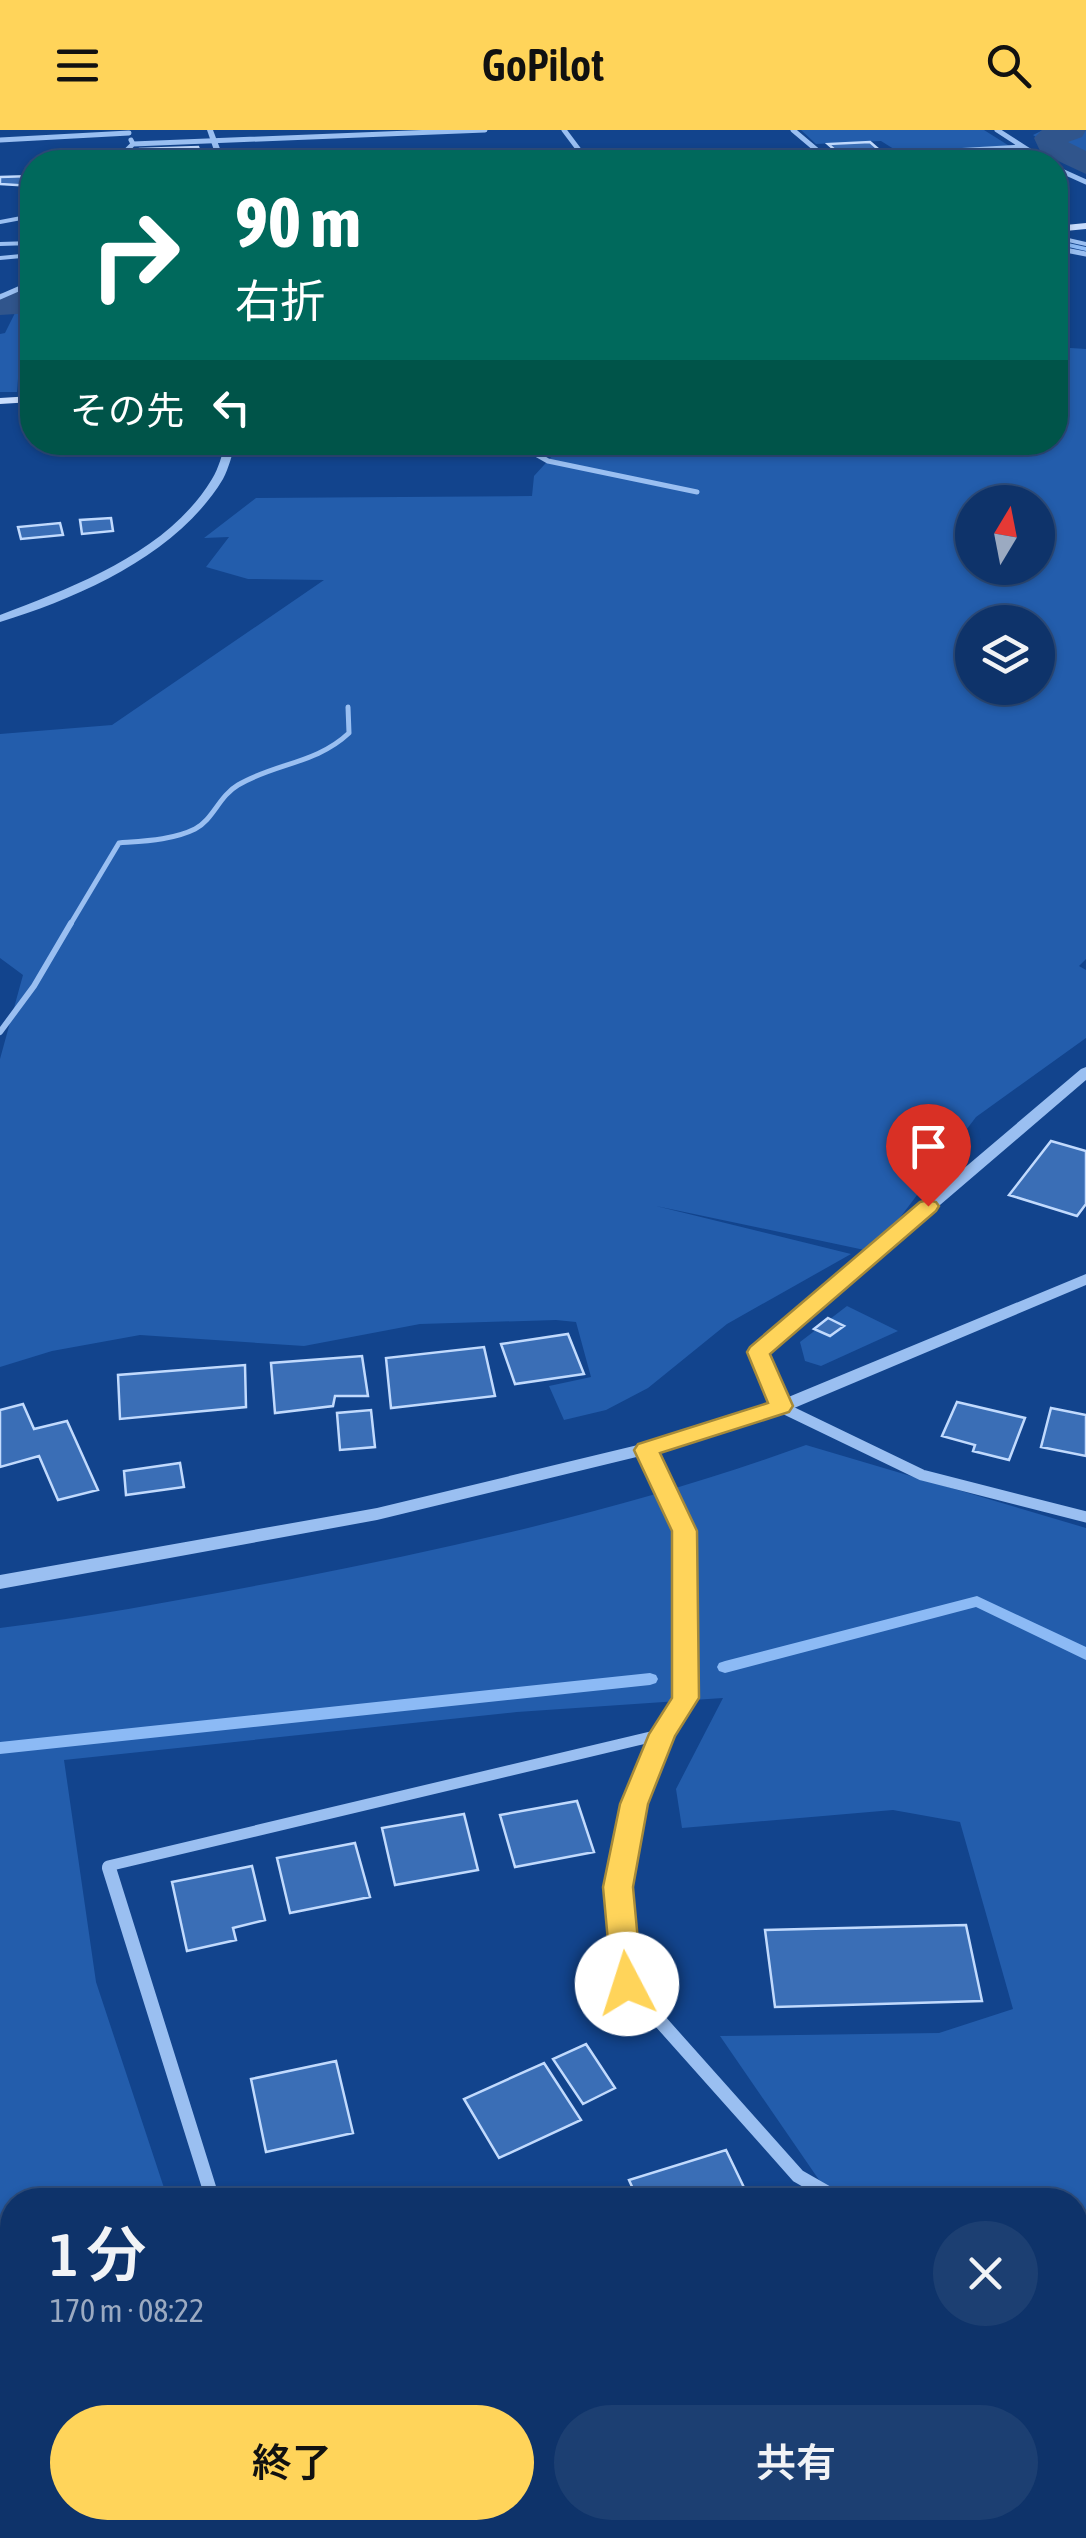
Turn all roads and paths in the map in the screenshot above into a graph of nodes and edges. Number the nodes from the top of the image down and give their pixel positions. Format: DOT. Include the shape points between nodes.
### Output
graph roads {
  1 [pos="210,130"];
  2 [pos="485,130"];
  3 [pos="793,130"];
  4 [pos="996,130"];
  5 [pos="128,132"];
  6 [pos="0,140"];
  7 [pos="215,141"];
  8 [pos="132,144"];
  9 [pos="1024,147"];
  10 [pos="126,150"];
  11 [pos="218,150"];
  12 [pos="817,150"];
  13 [pos="972,150"];
  14 [pos="1029,150"];
  15 [pos="1069,176"];
  16 [pos="1086,182"];
  17 [pos="228,455"];
  18 [pos="537,455"];
  19 [pos="697,492"];
  20 [pos="0,619"];
  21 [pos="348,707"];
  22 [pos="0,1032"];
  23 [pos="1086,1072"];
  24 [pos="1086,1279"];
  25 [pos="781,1406"];
  26 [pos="646,1450"];
  27 [pos="1086,1517"];
  28 [pos="0,1582"];
  29 [pos="663,1734"];
  30 [pos="209,2188"];
  31 [pos="819,2188"];
  1 -- 7 [label="street"];
  2 -- 7 [label="street"];
  3 -- 12 [label="street"];
  4 -- 9 [label="street"];
  5 -- 6 [label="street"];
  5 -- 8 [label="street"];
  7 -- 8 [label="street"];
  7 -- 11 [label="street"];
  8 -- 10 [label="street"];
  9 -- 13 [label="street"];
  9 -- 14 [label="street"];
  15 -- 16 [label="street"];
  17 -- 20 [label="street" via="212,491 169,533 100,576"];
  18 -- 19 [label="street"];
  21 -- 22 [label="lane" via="348,733 332,753 225,794 200,828 118,843 84,893 33,994"];
  23 -- 25 [label="street" via="758,1352"];
  24 -- 25 [label="street"];
  25 -- 26 [label="street"];
  25 -- 27 [label="street" via="922,1475"];
  26 -- 28 [label="street" via="378,1514"];
  26 -- 29 [label="street" via="684,1531 686,1698"];
  29 -- 30 [label="street" via="108,1866"];
  29 -- 31 [label="street" via="634,1804 618,1887 627,1984 798,2176"];
}
